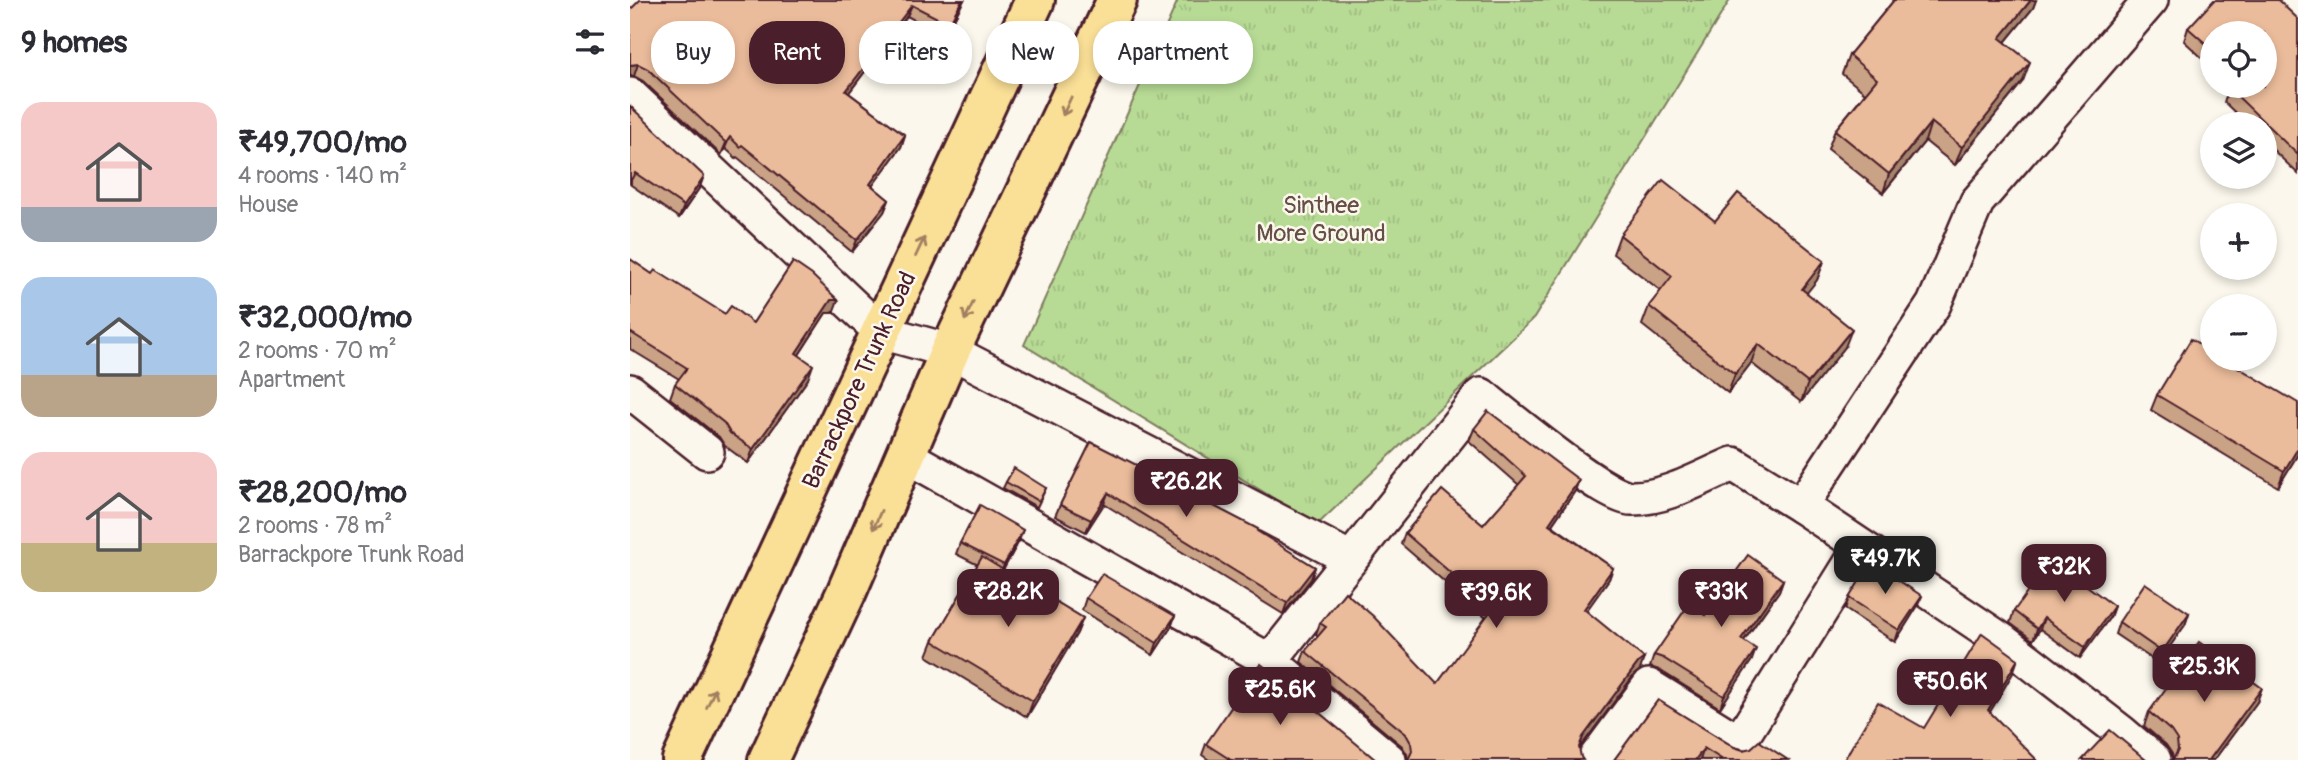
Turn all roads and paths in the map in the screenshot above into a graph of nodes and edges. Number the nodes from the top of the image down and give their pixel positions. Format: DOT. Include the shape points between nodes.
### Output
graph roads {
  1 [pos="1035,0"];
  2 [pos="1117,0"];
  3 [pos="2151,0"];
  4 [pos="630,95"];
  5 [pos="881,332"];
  6 [pos="950,351"];
  7 [pos="630,391"];
  8 [pos="707,452"];
  9 [pos="905,455"];
  10 [pos="1801,506"];
  11 [pos="1861,547"];
  12 [pos="1351,559"];
  13 [pos="1270,661"];
  14 [pos="682,760"];
  15 [pos="768,760"];
  16 [pos="1389,760"];
  17 [pos="1594,760"];
  18 [pos="2154,760"];
  5 -- 1 [label="main road, Barrackpore Trunk Road, one-way"];
  2 -- 6 [label="main road, one-way"];
  3 -- 10 [label="street" via="1977,202 1934,304"];
  4 -- 5 [label="street"];
  5 -- 6 [label="street"];
  14 -- 5 [label="main road, Barrackpore Trunk Road, one-way"];
  6 -- 9 [label="main road"];
  6 -- 12 [label="street"];
  7 -- 8 [label="street"];
  9 -- 13 [label="street"];
  9 -- 15 [label="main road, one-way"];
  10 -- 11 [label="street"];
  10 -- 12 [label="street" via="1733,464 1663,494 1629,498 1596,483 1481,395"];
  11 -- 17 [label="street" via="1739,742 1649,686"];
  11 -- 18 [label="street" via="2003,641"];
  12 -- 13 [label="street"];
  13 -- 16 [label="street"];
}
